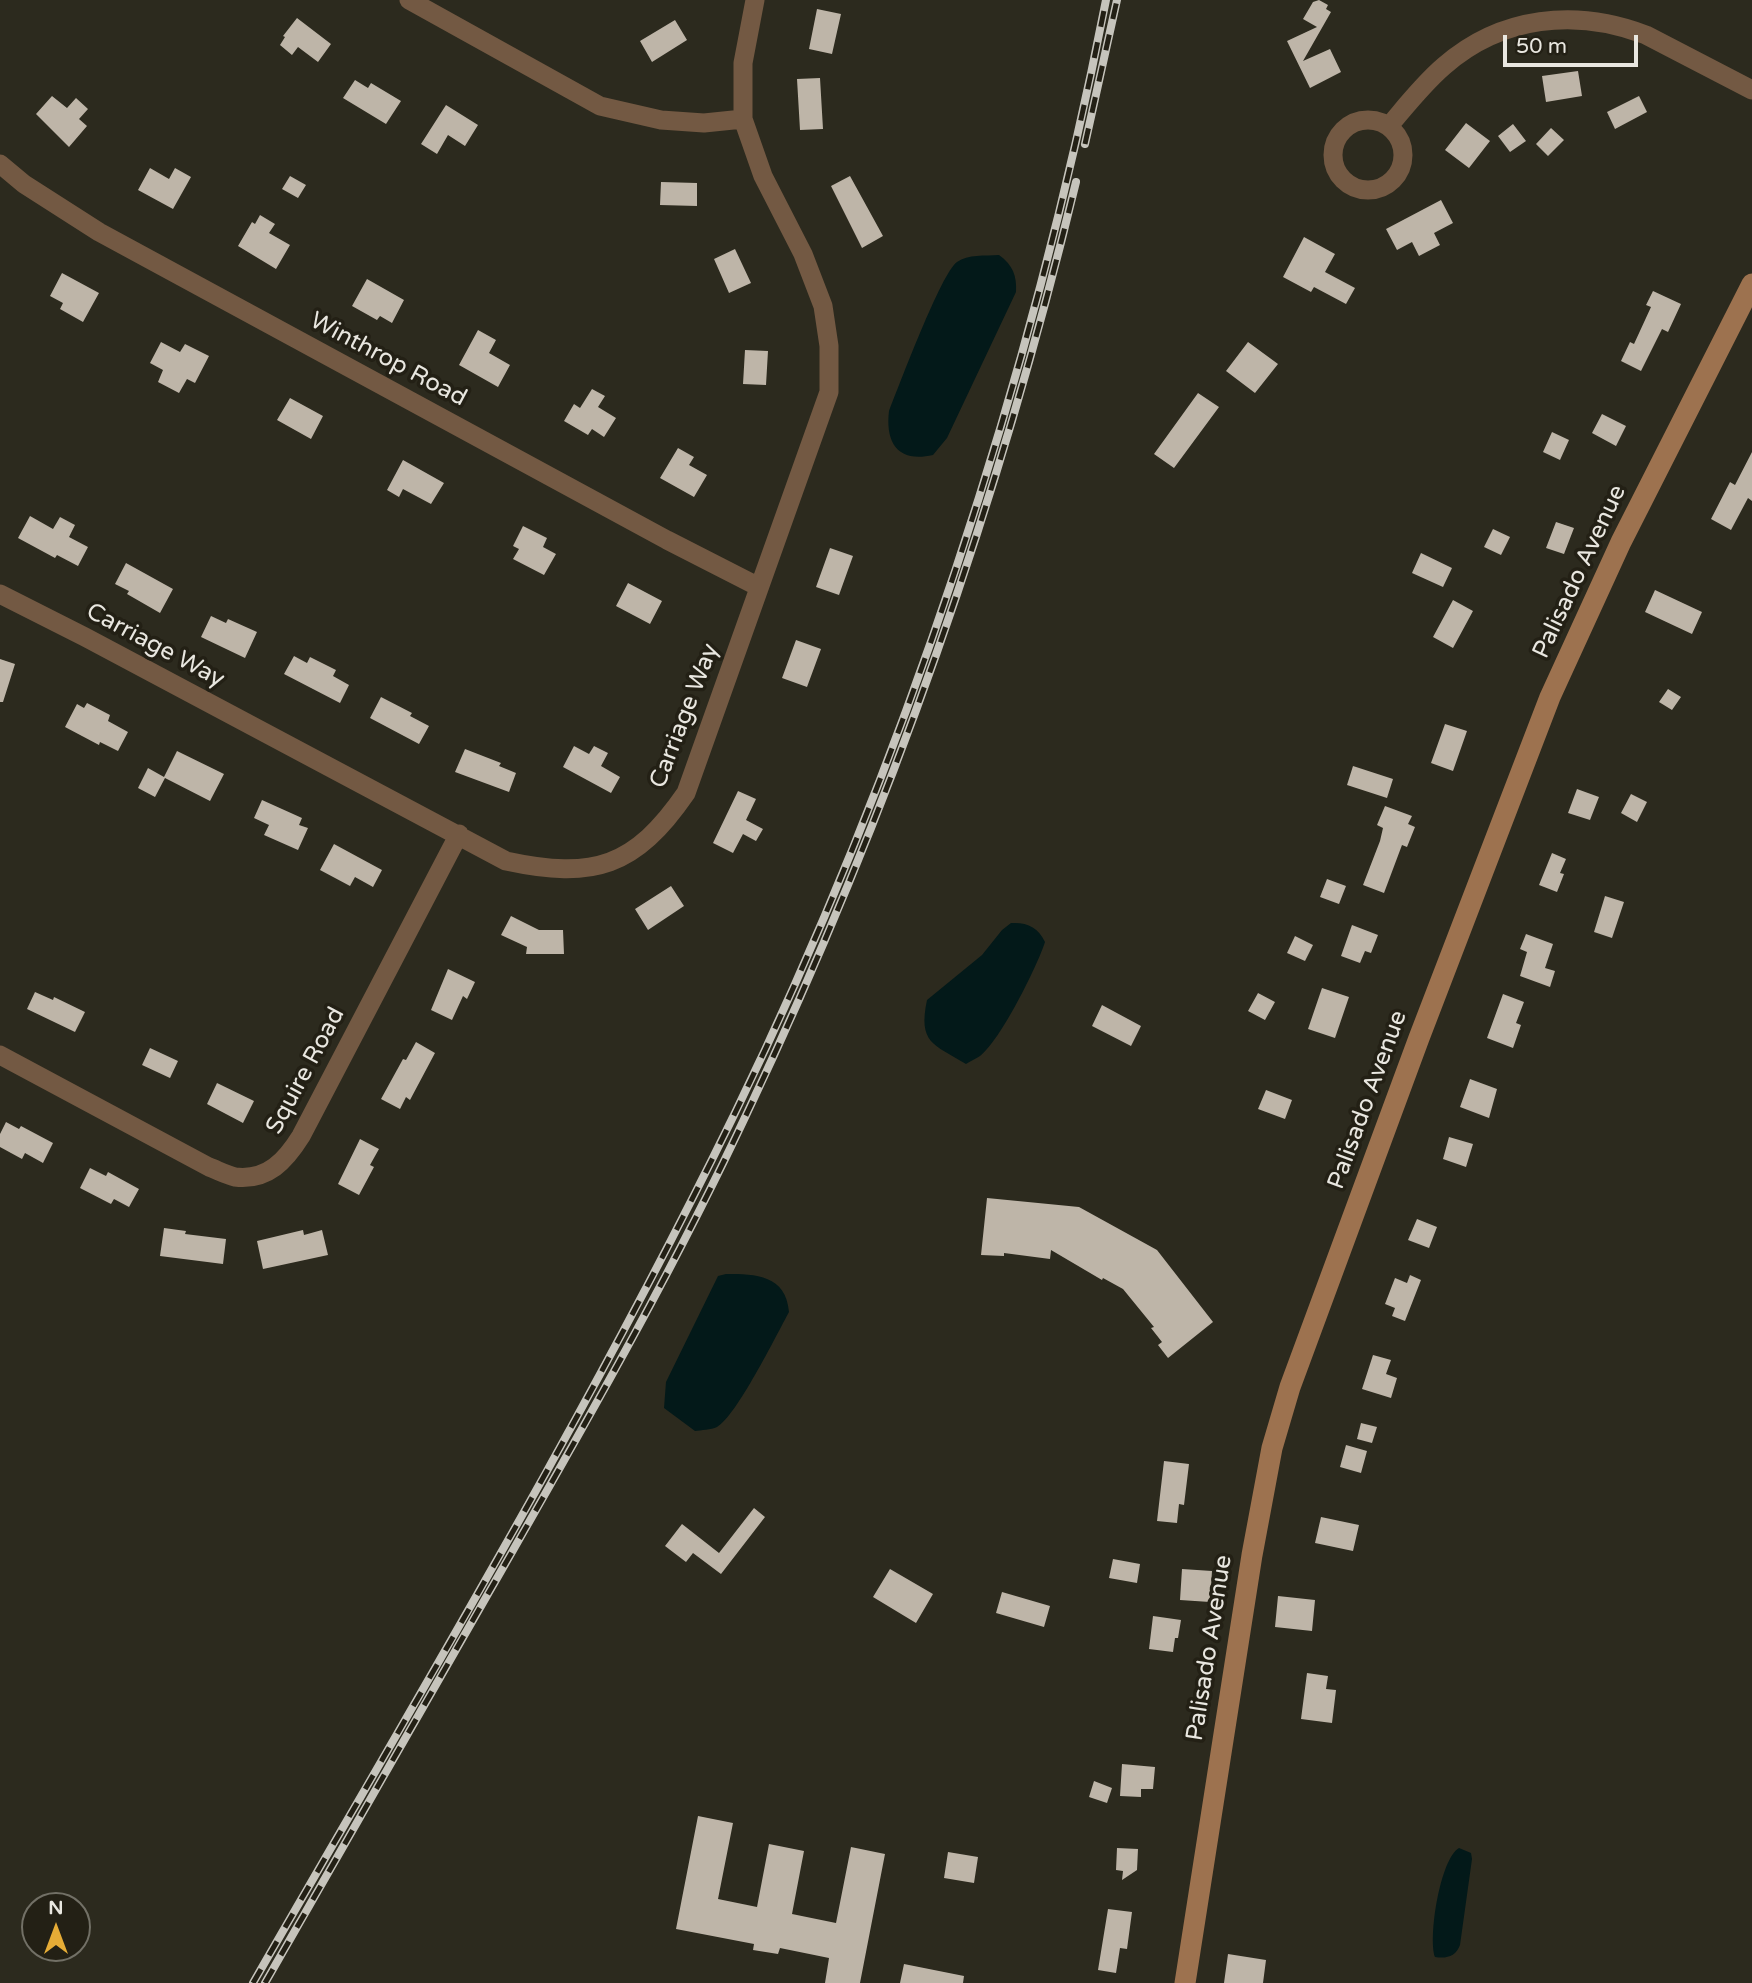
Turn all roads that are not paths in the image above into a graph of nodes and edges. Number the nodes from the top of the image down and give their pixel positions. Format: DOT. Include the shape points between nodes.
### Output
graph roads {
  1 [pos="409,0"];
  2 [pos="755,0"];
  3 [pos="1752,90"];
  4 [pos="743,119"];
  5 [pos="1389,126"];
  6 [pos="0,164"];
  7 [pos="1752,284"];
  8 [pos="759,587"];
  9 [pos="0,594"];
  10 [pos="458,834"];
  11 [pos="0,1055"];
  12 [pos="1185,1983"];
  1 -- 4 [label="street" via="600,106 661,120 704,123"];
  2 -- 4 [label="street, Carriage Way" via="743,63"];
  3 -- 5 [label="street" via="1647,35 1594,20 1557,19 1503,30 1470,47 1441,69"];
  4 -- 8 [label="street, Carriage Way" via="763,176 803,254 823,306 829,346 829,392"];
  6 -- 8 [label="street, Winthrop Road" via="99,232"];
  7 -- 12 [label="main road, Palisado Avenue" via="1621,542 1550,697 1290,1387 1272,1448 1252,1555"];
  8 -- 10 [label="street, Carriage Way" via="686,793 648,841 628,855 576,870 506,861"];
  9 -- 10 [label="street, Carriage Way"];
  10 -- 11 [label="street, Squire Road" via="301,1136 275,1168 235,1177 209,1167"];
}
